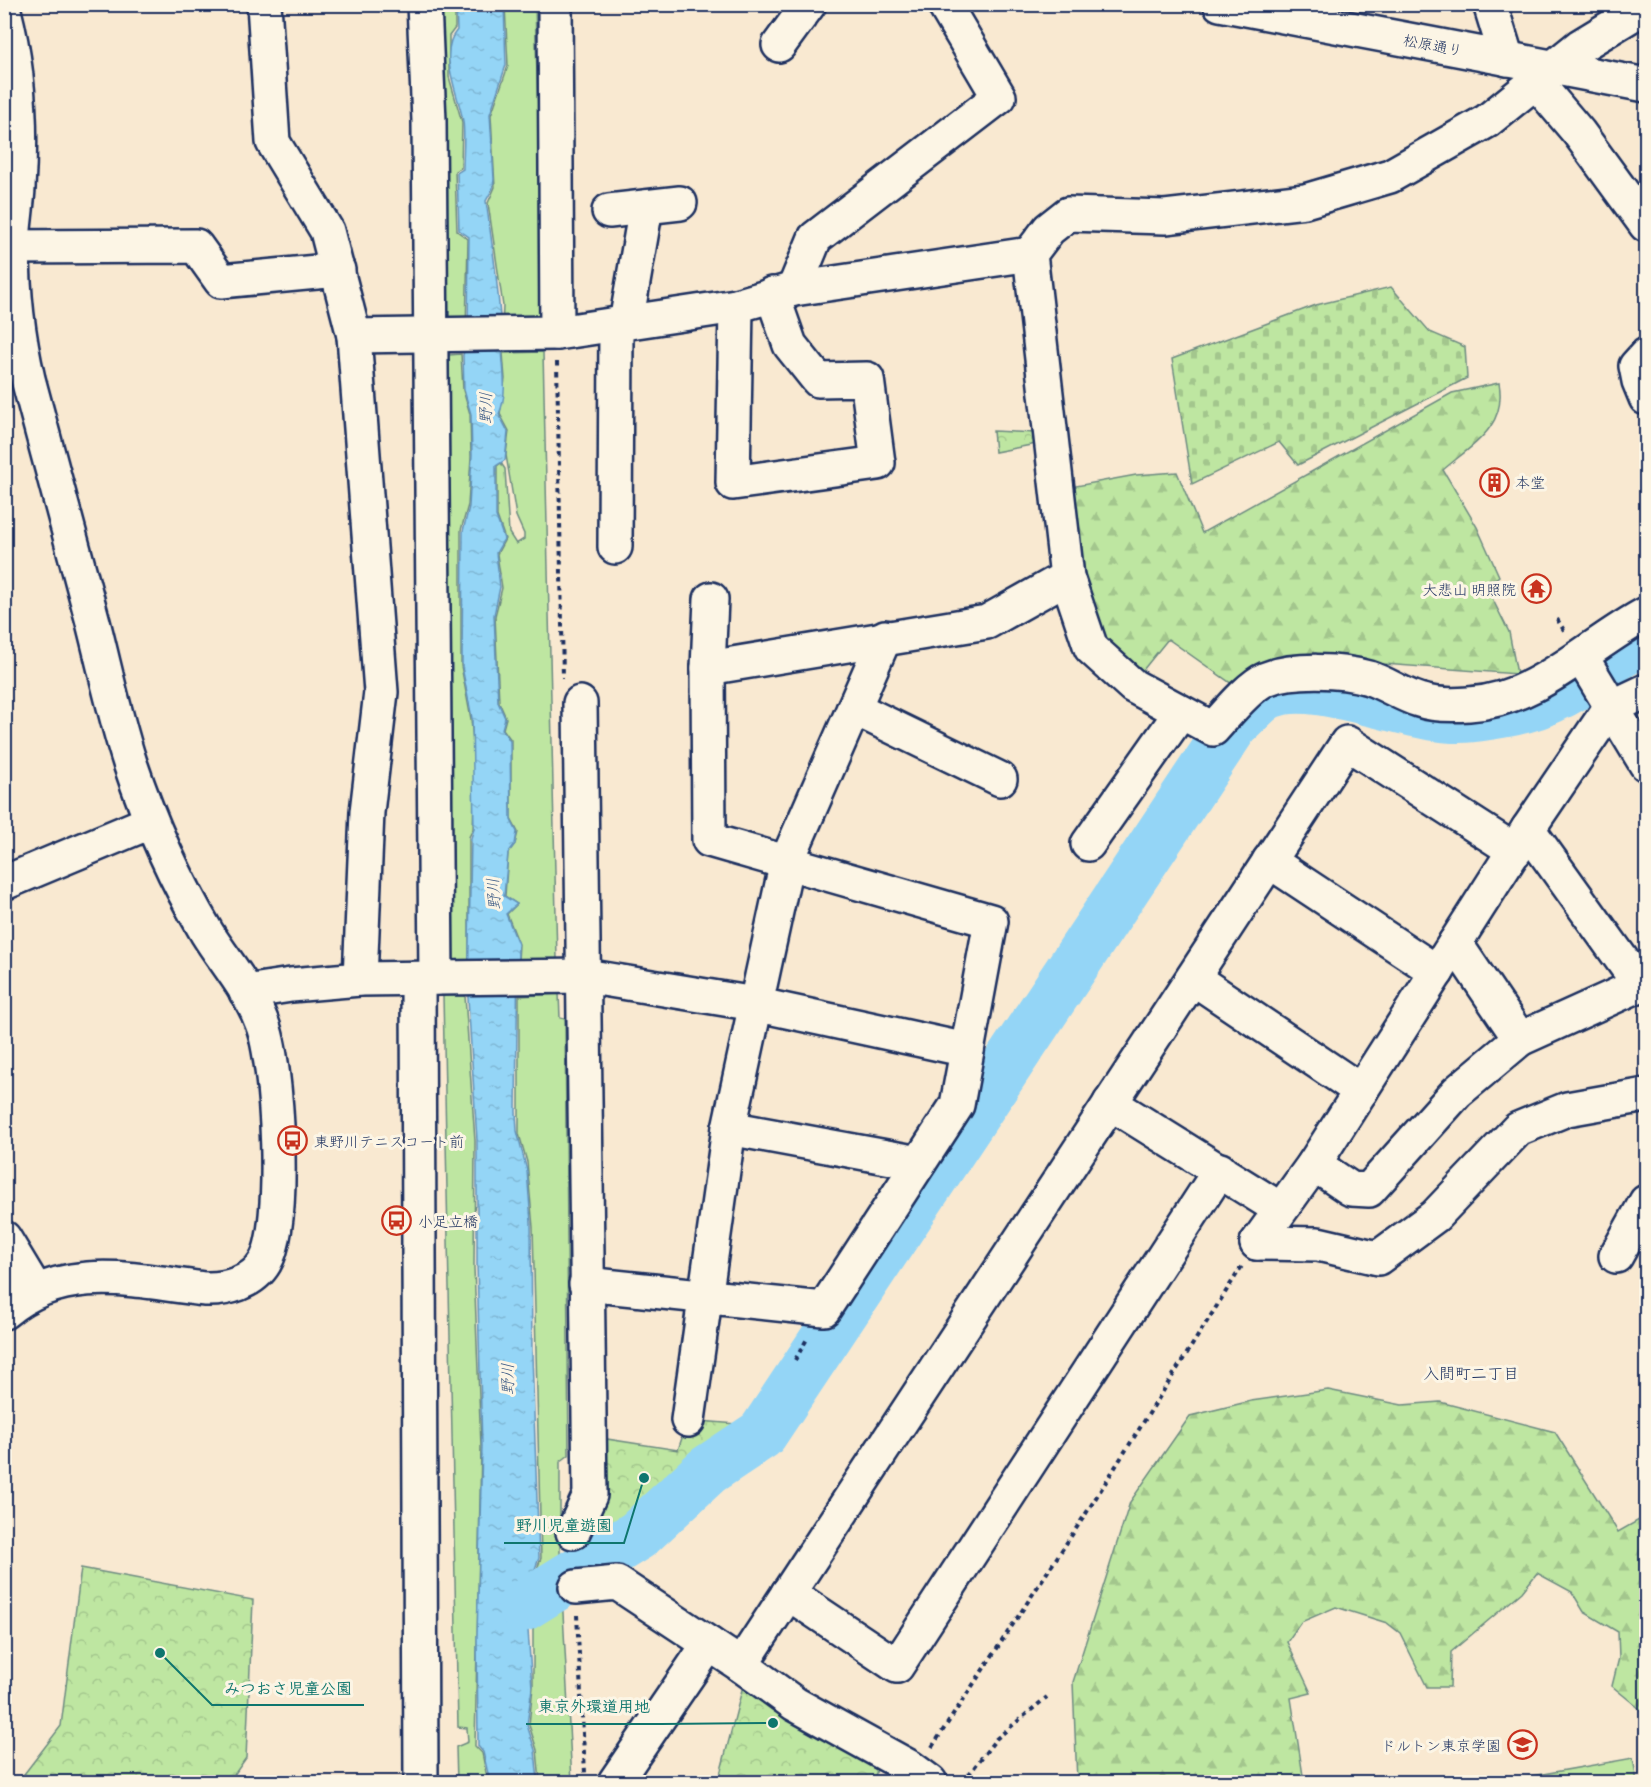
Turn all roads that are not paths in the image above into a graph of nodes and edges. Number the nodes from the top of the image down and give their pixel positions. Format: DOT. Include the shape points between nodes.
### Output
graph roads {
  1 [pos="264,4"];
  2 [pos="424,4"];
  3 [pos="555,4"];
  4 [pos="809,4"];
  5 [pos="944,4"];
  6 [pos="1220,4"];
  7 [pos="1490,4"];
  8 [pos="1647,6"];
  9 [pos="4,11"];
  10 [pos="779,45"];
  11 [pos="1507,58"];
  12 [pos="1544,74"];
  13 [pos="1647,85"];
  14 [pos="680,203"];
  15 [pos="646,207"];
  16 [pos="609,211"];
  17 [pos="1647,225"];
  18 [pos="9,247"];
  19 [pos="1030,254"];
  20 [pos="338,270"];
  21 [pos="783,292"];
  22 [pos="736,306"];
  23 [pos="621,324"];
  24 [pos="553,333"];
  25 [pos="435,335"];
  26 [pos="354,336"];
  27 [pos="1647,355"];
  28 [pos="1647,399"];
  29 [pos="615,547"];
  30 [pos="1067,577"];
  31 [pos="711,599"];
  32 [pos="1647,614"];
  33 [pos="885,637"];
  34 [pos="708,668"];
  35 [pos="1595,680"];
  36 [pos="1647,691"];
  37 [pos="572,696"];
  38 [pos="854,708"];
  39 [pos="1181,712"];
  40 [pos="1647,764"];
  41 [pos="1000,778"];
  42 [pos="150,822"];
  43 [pos="1522,840"];
  44 [pos="1088,844"];
  45 [pos="787,861"];
  46 [pos="1269,861"];
  47 [pos="4,883"];
  48 [pos="1455,943"];
  49 [pos="1437,972"];
  50 [pos="573,977"];
  51 [pos="432,978"];
  52 [pos="1192,978"];
  53 [pos="360,979"];
  54 [pos="1643,983"];
  55 [pos="246,992"];
  56 [pos="756,1004"];
  57 [pos="1520,1039"];
  58 [pos="967,1050"];
  59 [pos="1361,1091"];
  60 [pos="1647,1095"];
  61 [pos="1110,1103"];
  62 [pos="729,1128"];
  63 [pos="919,1163"];
  64 [pos="1314,1164"];
  65 [pos="1220,1170"];
  66 [pos="1647,1202"];
  67 [pos="1281,1209"];
  68 [pos="4,1238"];
  69 [pos="1616,1256"];
  70 [pos="586,1284"];
  71 [pos="36,1291"];
  72 [pos="704,1298"];
  73 [pos="4,1312"];
  74 [pos="688,1420"];
  75 [pos="573,1532"];
  76 [pos="576,1587"];
  77 [pos="788,1593"];
  78 [pos="709,1644"];
  79 [pos="741,1665"];
  80 [pos="921,1775"];
  81 [pos="421,1782"];
  82 [pos="615,1782"];
  1 -- 20 [label="street" via="273,142 327,231"];
  2 -- 25 [label="street"];
  3 -- 24 [label="street"];
  4 -- 10 [label="street"];
  5 -- 21 [label="street" via="999,97 815,238"];
  6 -- 11 [label="street, 松原通り"];
  7 -- 11 [label="street"];
  8 -- 12 [label="street" via="1580,46"];
  9 -- 18 [label="street" via="20,123 18,187"];
  11 -- 12 [label="street, 松原通り"];
  12 -- 13 [label="street, 松原通り"];
  12 -- 17 [label="street" via="1579,133"];
  12 -- 19 [label="street" via="1487,121 1390,176 1305,201 1281,204 1165,217 1068,214 1049,229"];
  14 -- 15 [label="street"];
  15 -- 16 [label="street"];
  15 -- 23 [label="street"];
  18 -- 20 [label="street" via="196,246 221,281"];
  18 -- 42 [label="street" via="28,379 116,714"];
  19 -- 21 [label="street"];
  19 -- 30 [label="street"];
  20 -- 26 [label="street"];
  21 -- 22 [label="street"];
  21 -- 22 [label="street" via="790,345 818,380 867,379 878,464 733,483"];
  22 -- 23 [label="street"];
  23 -- 24 [label="street"];
  23 -- 29 [label="street"];
  24 -- 25 [label="street"];
  25 -- 26 [label="street"];
  25 -- 51 [label="street"];
  26 -- 53 [label="street" via="381,692 367,812"];
  27 -- 28 [label="street" via="1636,366"];
  30 -- 33 [label="street" via="987,622"];
  30 -- 39 [label="street" via="1091,648 1133,686"];
  31 -- 34 [label="street"];
  32 -- 35 [label="street" via="1617,631"];
  33 -- 34 [label="street"];
  33 -- 38 [label="street"];
  34 -- 45 [label="street" via="709,840"];
  35 -- 36 [label="street"];
  35 -- 39 [label="street" via="1470,704 1421,701 1369,678 1321,670 1265,679 1213,729"];
  35 -- 40 [label="street"];
  35 -- 43 [label="street"];
  37 -- 50 [label="street"];
  38 -- 41 [label="street"];
  38 -- 45 [label="street"];
  39 -- 44 [label="street"];
  42 -- 47 [label="street"];
  42 -- 55 [label="street" via="174,874"];
  43 -- 46 [label="street" via="1347,743"];
  43 -- 48 [label="street"];
  43 -- 54 [label="street"];
  45 -- 56 [label="street"];
  45 -- 58 [label="street" via="991,921"];
  46 -- 49 [label="street"];
  46 -- 52 [label="street"];
  48 -- 49 [label="street"];
  48 -- 57 [label="street"];
  49 -- 59 [label="street"];
  50 -- 51 [label="street"];
  50 -- 56 [label="street"];
  50 -- 70 [label="street"];
  51 -- 53 [label="street"];
  51 -- 81 [label="street"];
  52 -- 59 [label="street"];
  52 -- 61 [label="street"];
  53 -- 55 [label="street"];
  54 -- 57 [label="street"];
  55 -- 71 [label="street" via="267,1037 272,1079 277,1195 267,1260 248,1279 220,1290 92,1277 62,1281"];
  56 -- 58 [label="street"];
  56 -- 62 [label="street"];
  57 -- 64 [label="street" via="1457,1092 1369,1190 1351,1189"];
  58 -- 63 [label="street" via="957,1105"];
  59 -- 64 [label="street"];
  60 -- 67 [label="street" via="1567,1108 1518,1129 1435,1216 1378,1258 1318,1244 1257,1243"];
  61 -- 65 [label="street"];
  61 -- 77 [label="street"];
  62 -- 63 [label="street"];
  62 -- 72 [label="street"];
  63 -- 72 [label="street" via="824,1309"];
  64 -- 67 [label="street"];
  65 -- 67 [label="street"];
  65 -- 77 [label="street" via="897,1666"];
  66 -- 69 [label="street"];
  68 -- 71 [label="street"];
  70 -- 72 [label="street"];
  70 -- 75 [label="street" via="590,1495"];
  71 -- 73 [label="street"];
  72 -- 74 [label="street"];
  76 -- 78 [label="street" via="617,1583"];
  77 -- 79 [label="street"];
  78 -- 79 [label="street"];
  78 -- 82 [label="street"];
  79 -- 80 [label="street" via="795,1704"];
}
